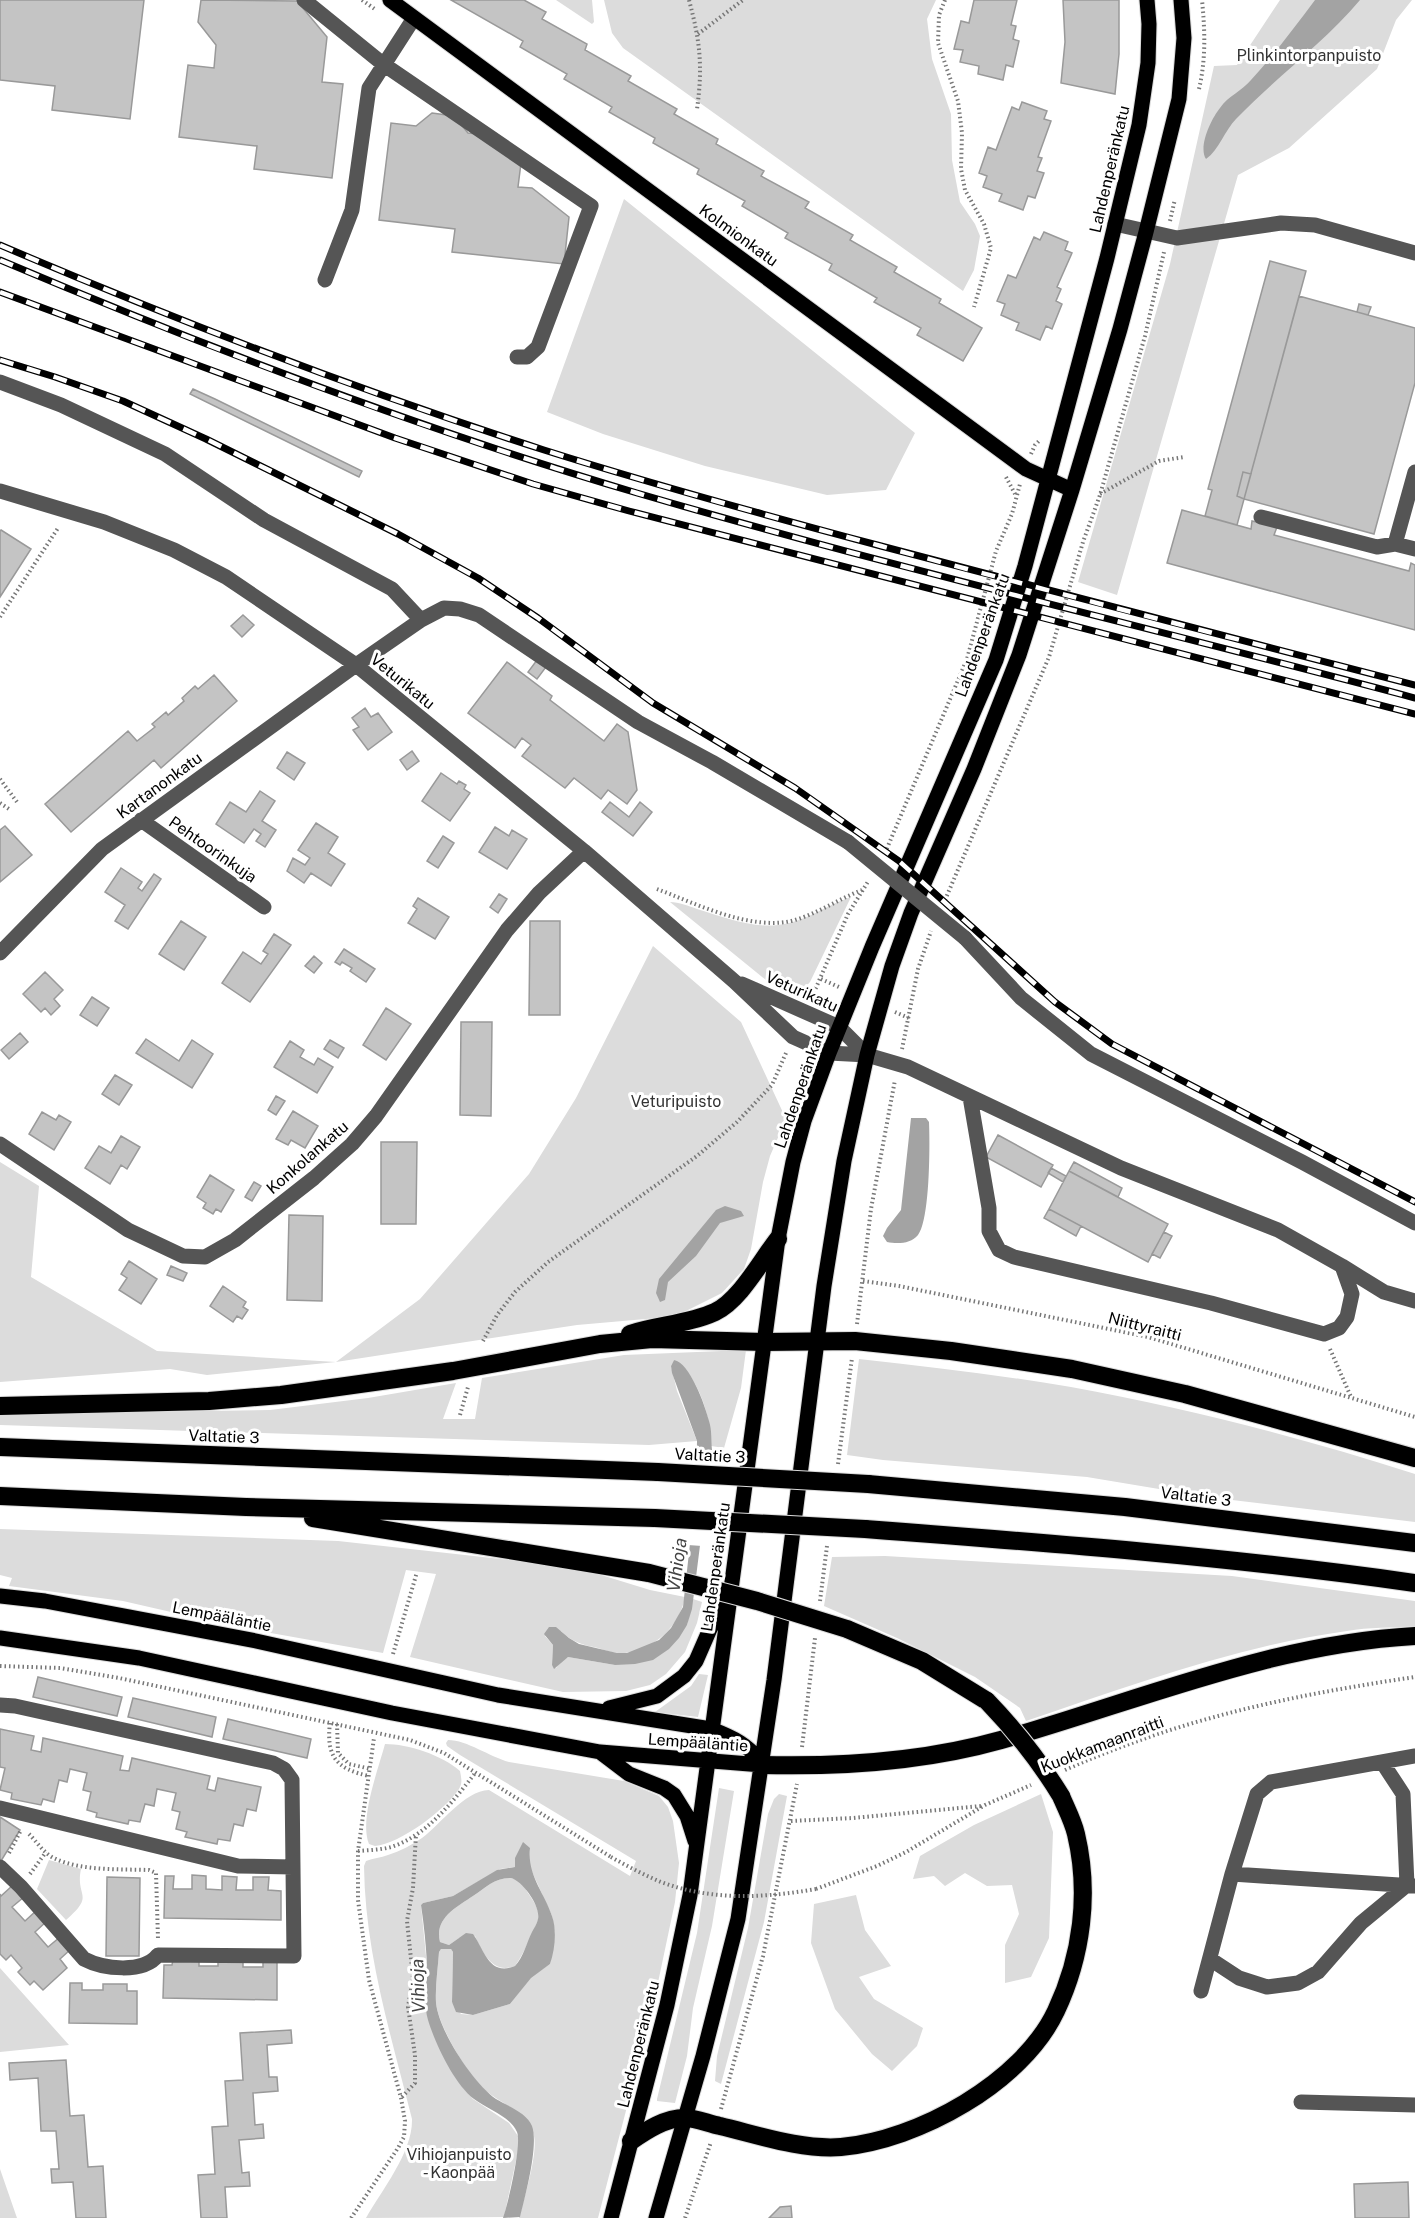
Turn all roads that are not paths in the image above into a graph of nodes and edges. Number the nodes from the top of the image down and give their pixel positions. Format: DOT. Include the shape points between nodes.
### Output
graph roads {
  1 [pos="304,0"];
  2 [pos="390,0"];
  3 [pos="1147,0"];
  4 [pos="1181,0"];
  5 [pos="414,18"];
  6 [pos="383,64"];
  7 [pos="1115,224"];
  8 [pos="1146,232"];
  9 [pos="1415,253"];
  10 [pos="325,280"];
  11 [pos="517,357"];
  12 [pos="0,381"];
  13 [pos="1415,472"];
  14 [pos="1048,480"];
  15 [pos="1072,490"];
  16 [pos="0,491"];
  17 [pos="1261,517"];
  18 [pos="1395,544"];
  19 [pos="1415,549"];
  20 [pos="421,620"];
  21 [pos="356,665"];
  22 [pos="141,820"];
  23 [pos="584,851"];
  24 [pos="264,907"];
  25 [pos="0,953"];
  26 [pos="734,981"];
  27 [pos="839,1027"];
  28 [pos="829,1053"];
  29 [pos="867,1055"];
  30 [pos="970,1097"];
  31 [pos="0,1144"];
  32 [pos="1415,1223"];
  33 [pos="778,1239"];
  34 [pos="1342,1266"];
  35 [pos="1415,1300"];
  36 [pos="817,1341"];
  37 [pos="764,1342"];
  38 [pos="600,1344"];
  39 [pos="0,1406"];
  40 [pos="0,1447"];
  41 [pos="1415,1458"];
  42 [pos="0,1496"];
  43 [pos="246,1507"];
  44 [pos="1415,1543"];
  45 [pos="1415,1583"];
  46 [pos="730,1592"];
  47 [pos="0,1596"];
  48 [pos="1415,1636"];
  49 [pos="0,1638"];
  50 [pos="0,1705"];
  51 [pos="600,1710"];
  52 [pos="711,1729"];
  53 [pos="600,1752"];
  54 [pos="1415,1756"];
  55 [pos="707,1761"];
  56 [pos="1382,1762"];
  57 [pos="762,1765"];
  58 [pos="0,1808"];
  59 [pos="697,1849"];
  60 [pos="0,1867"];
  61 [pos="293,1867"];
  62 [pos="1232,1874"];
  63 [pos="1411,1886"];
  64 [pos="1210,1959"];
  65 [pos="1201,1991"];
  66 [pos="1301,2102"];
  67 [pos="1415,2105"];
  68 [pos="685,2118"];
  69 [pos="631,2141"];
  70 [pos="611,2218"];
  71 [pos="656,2218"];
  1 -- 6 [label="street"];
  2 -- 5 [label="main road, Kolmionkatu"];
  3 -- 7 [label="main road, Lahdenperänkatu" via="1145,88"];
  4 -- 8 [label="main road" via="1184,38 1179,99"];
  5 -- 6 [label="street"];
  5 -- 14 [label="main road, Kolmionkatu" via="1026,470"];
  6 -- 10 [label="street" via="369,88 352,210"];
  6 -- 11 [label="street" via="591,206 538,347 527,357"];
  7 -- 8 [label="street"];
  7 -- 14 [label="main road, Lahdenperänkatu"];
  8 -- 9 [label="street" via="1177,238 1281,223 1315,225"];
  8 -- 15 [label="main road"];
  12 -- 20 [label="street" via="62,405 165,454 264,520 392,589"];
  13 -- 18 [label="street"];
  14 -- 15 [label="main road, Kolmionkatu"];
  14 -- 27 [label="main road, Lahdenperänkatu" via="996,660"];
  15 -- 29 [label="main road" via="1019,655 911,913"];
  16 -- 21 [label="street, Veturikatu" via="104,522 174,550 226,577"];
  17 -- 18 [label="street" via="1377,547"];
  18 -- 19 [label="street"];
  20 -- 21 [label="street, Kartanonkatu"];
  20 -- 32 [label="street, Kartanonkatu, bridge" via="444,608 479,615 638,722 848,842 965,938 1021,998 1091,1054"];
  21 -- 22 [label="street, Kartanonkatu"];
  21 -- 23 [label="street, Veturikatu"];
  22 -- 24 [label="street, Pehtoorinkuja"];
  22 -- 25 [label="street, Kartanonkatu" via="102,849"];
  23 -- 26 [label="street, Veturikatu"];
  23 -- 31 [label="street, Konkolankatu" via="538,893 507,930 376,1116 352,1144 255,1225 217,1251 205,1257 183,1256 128,1230"];
  26 -- 27 [label="street, Veturikatu"];
  26 -- 28 [label="street, Veturikatu" via="793,1037"];
  27 -- 28 [label="main road, Lahdenperänkatu"];
  27 -- 29 [label="street, Veturikatu"];
  28 -- 29 [label="street, Veturikatu"];
  28 -- 33 [label="main road, Lahdenperänkatu" via="792,1162"];
  29 -- 30 [label="street" via="899,1063"];
  29 -- 36 [label="main road" via="844,1161"];
  30 -- 34 [label="street" via="1121,1168 1278,1230"];
  30 -- 34 [label="street" via="989,1208 989,1231 999,1250 1014,1257 1324,1334 1339,1328 1347,1317 1352,1294"];
  33 -- 37 [label="main road, Lahdenperänkatu"];
  33 -- 38 [label="highway" via="748,1283 716,1312"];
  34 -- 35 [label="street" via="1384,1292"];
  36 -- 37 [label="highway"];
  36 -- 41 [label="highway" via="951,1351 1072,1369 1185,1394"];
  36 -- 57 [label="main road"];
  37 -- 38 [label="highway" via="652,1339"];
  37 -- 46 [label="main road, Lahdenperänkatu"];
  38 -- 39 [label="highway" via="453,1371 281,1395 209,1401"];
  40 -- 44 [label="highway, Valtatie 3, bridge" via="658,1472 868,1484 1125,1507"];
  42 -- 43 [label="highway"];
  43 -- 45 [label="highway, bridge" via="655,1518 865,1529 1110,1547"];
  43 -- 68 [label="highway, bridge" via="649,1573 847,1629 922,1661 987,1701 1040,1762 1061,1796 1076,1832 1084,1909 1069,1979 1055,2013 1024,2055 984,2091 944,2116 908,2132 841,2146 797,2143"];
  46 -- 51 [label="main road" via="696,1661 684,1676 657,1696"];
  46 -- 52 [label="main road, Lahdenperänkatu"];
  47 -- 51 [label="main road, Lempääläntie" via="256,1641 498,1695"];
  48 -- 57 [label="highway" via="1338,1644 1262,1660 1000,1741 941,1754 876,1763"];
  49 -- 53 [label="main road, Lempääläntie" via="139,1658 392,1713"];
  50 -- 61 [label="street" via="284,1768 292,1779"];
  51 -- 52 [label="main road, Lempääläntie"];
  52 -- 55 [label="main road, Lahdenperänkatu"];
  52 -- 57 [label="main road, Lempääläntie" via="745,1745"];
  53 -- 55 [label="main road, Lempääläntie"];
  53 -- 59 [label="main road" via="629,1774 674,1795 687,1816"];
  54 -- 56 [label="street"];
  55 -- 57 [label="main road, Lempääläntie"];
  55 -- 59 [label="main road, Lahdenperänkatu"];
  56 -- 62 [label="street" via="1271,1782 1257,1794"];
  56 -- 63 [label="street" via="1403,1794"];
  57 -- 68 [label="main road" via="738,1919"];
  58 -- 61 [label="street" via="238,1866"];
  59 -- 69 [label="main road, Lahdenperänkatu" via="669,1995"];
  60 -- 61 [label="street" via="84,1959 105,1966 142,1967 158,1955 294,1956"];
  62 -- 63 [label="street"];
  62 -- 64 [label="street"];
  63 -- 64 [label="street" via="1361,1923 1318,1972 1298,1983 1267,1988 1239,1978"];
  64 -- 65 [label="street"];
  66 -- 67 [label="street"];
  68 -- 69 [label="highway" via="660,2123"];
  68 -- 71 [label="main road"];
  69 -- 70 [label="main road, Lahdenperänkatu"];
}
